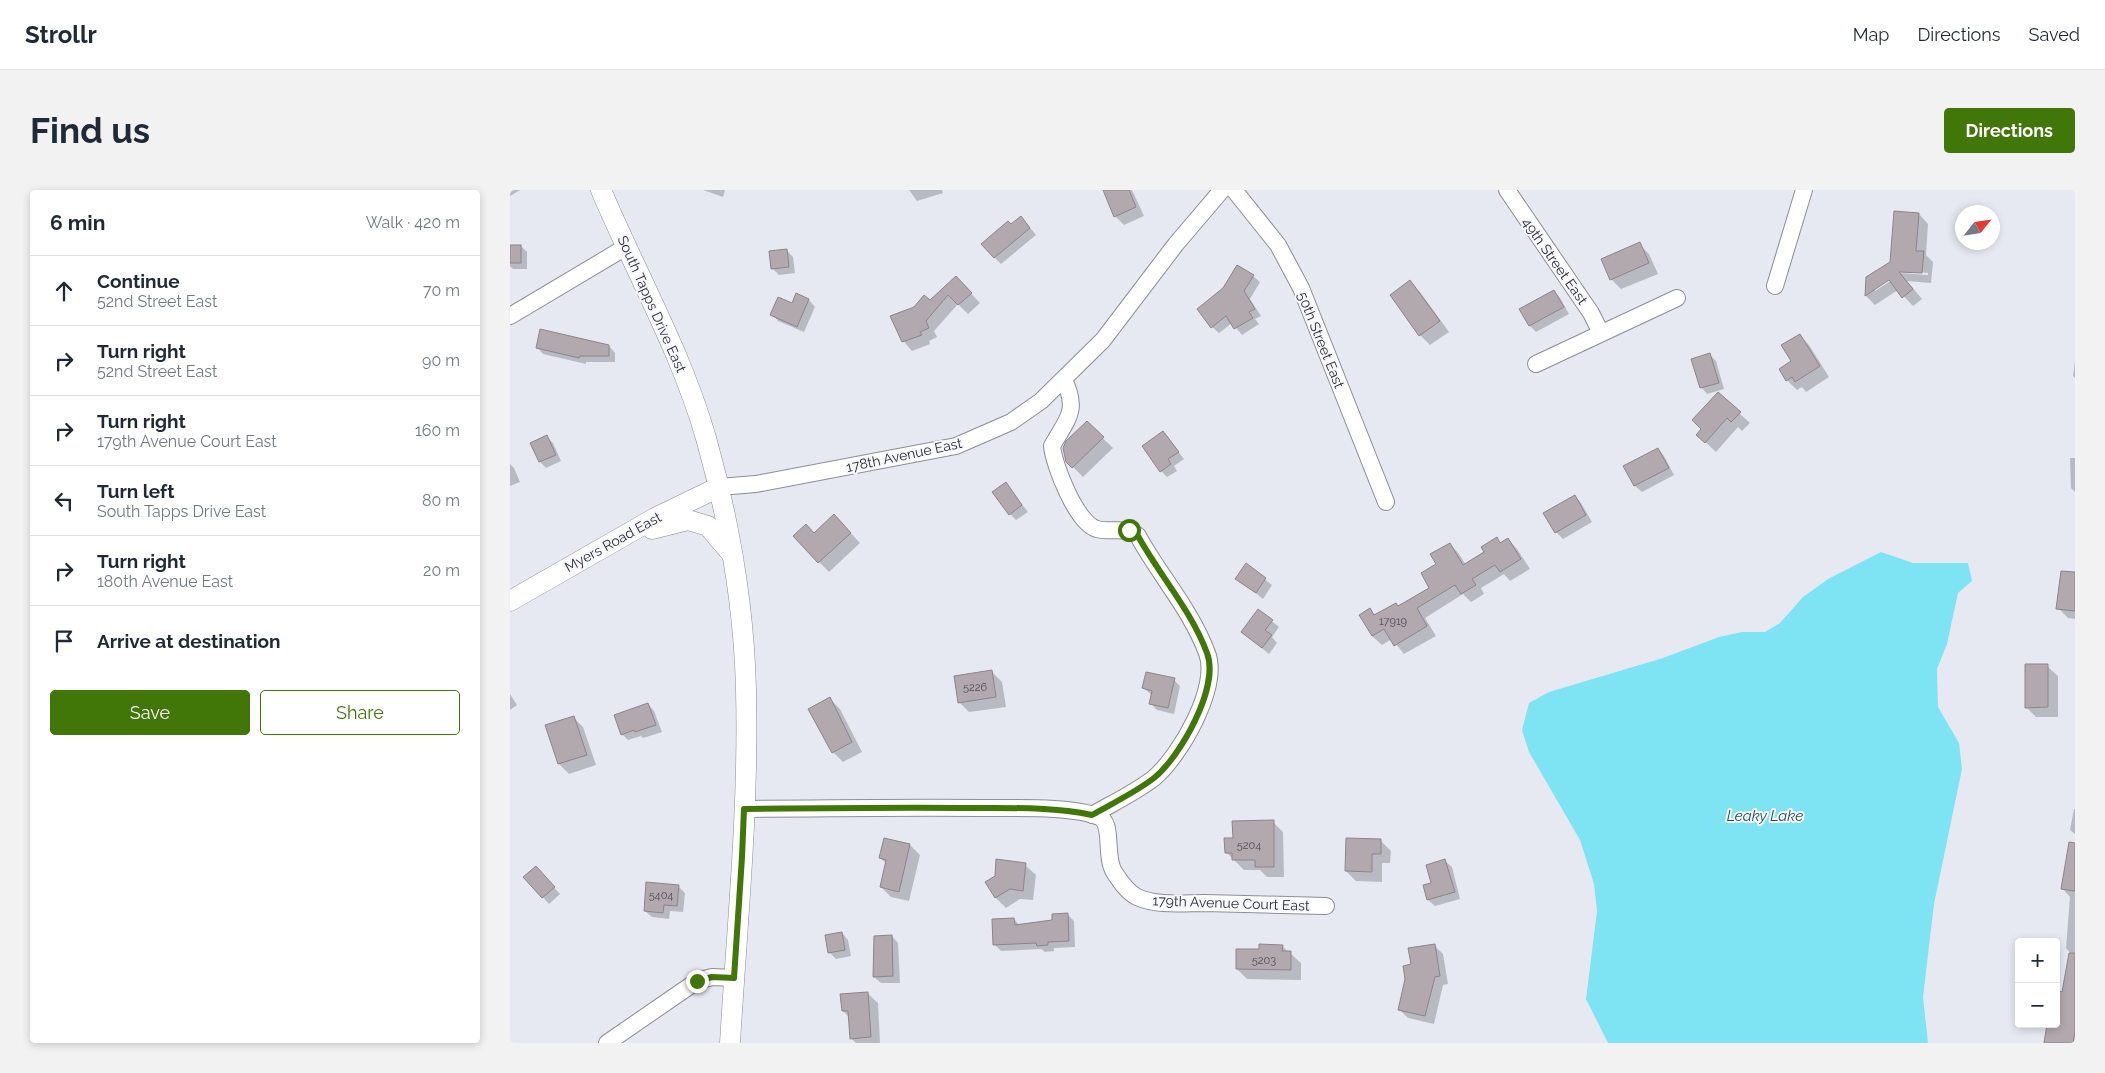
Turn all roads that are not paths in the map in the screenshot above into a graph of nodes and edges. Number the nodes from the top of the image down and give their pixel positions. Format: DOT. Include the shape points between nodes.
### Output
graph roads {
  1 [pos="601,190"];
  2 [pos="1222,190"];
  3 [pos="1234,190"];
  4 [pos="1507,190"];
  5 [pos="1804,190"];
  6 [pos="626,247"];
  7 [pos="1775,286"];
  8 [pos="1677,298"];
  9 [pos="510,316"];
  10 [pos="1601,333"];
  11 [pos="1536,364"];
  12 [pos="1064,380"];
  13 [pos="719,487"];
  14 [pos="1386,502"];
  15 [pos="619,538"];
  16 [pos="732,554"];
  17 [pos="510,601"];
  18 [pos="744,809"];
  19 [pos="1092,815"];
  20 [pos="1326,906"];
  21 [pos="734,978"];
  22 [pos="606,1043"];
  23 [pos="730,1043"];
  1 -- 6 [label="street, South Tapps Drive East"];
  2 -- 12 [label="street, 178th Avenue East" via="1103,340"];
  3 -- 14 [label="street, 50th Street East" via="1278,245 1301,288"];
  4 -- 10 [label="street, 49th Street East" via="1591,313"];
  5 -- 7 [label="street"];
  6 -- 9 [label="street"];
  6 -- 13 [label="street, South Tapps Drive East" via="678,359 706,437"];
  8 -- 10 [label="street"];
  10 -- 11 [label="street"];
  12 -- 13 [label="street, 178th Avenue East" via="1012,422 956,446 756,484"];
  12 -- 19 [label="street" via="1071,396 1071,411 1052,446 1073,502 1090,527 1106,531 1129,530 1138,536 1186,610 1211,667 1204,698 1180,748 1168,764 1139,788"];
  13 -- 15 [label="street, Myers Road East"];
  13 -- 16 [label="street, South Tapps Drive East"];
  15 -- 16 [label="street" via="688,520 708,526"];
  15 -- 17 [label="street, Myers Road East"];
  16 -- 18 [label="street, South Tapps Drive East" via="746,688"];
  18 -- 19 [label="street" via="1016,808"];
  18 -- 21 [label="street, South Tapps Drive East"];
  19 -- 20 [label="street, 179th Avenue Court East" via="1105,820 1108,826 1108,859 1121,882 1137,896 1164,902"];
  21 -- 22 [label="street" via="712,977 697,981"];
  21 -- 23 [label="street, South Tapps Drive East"];
}
